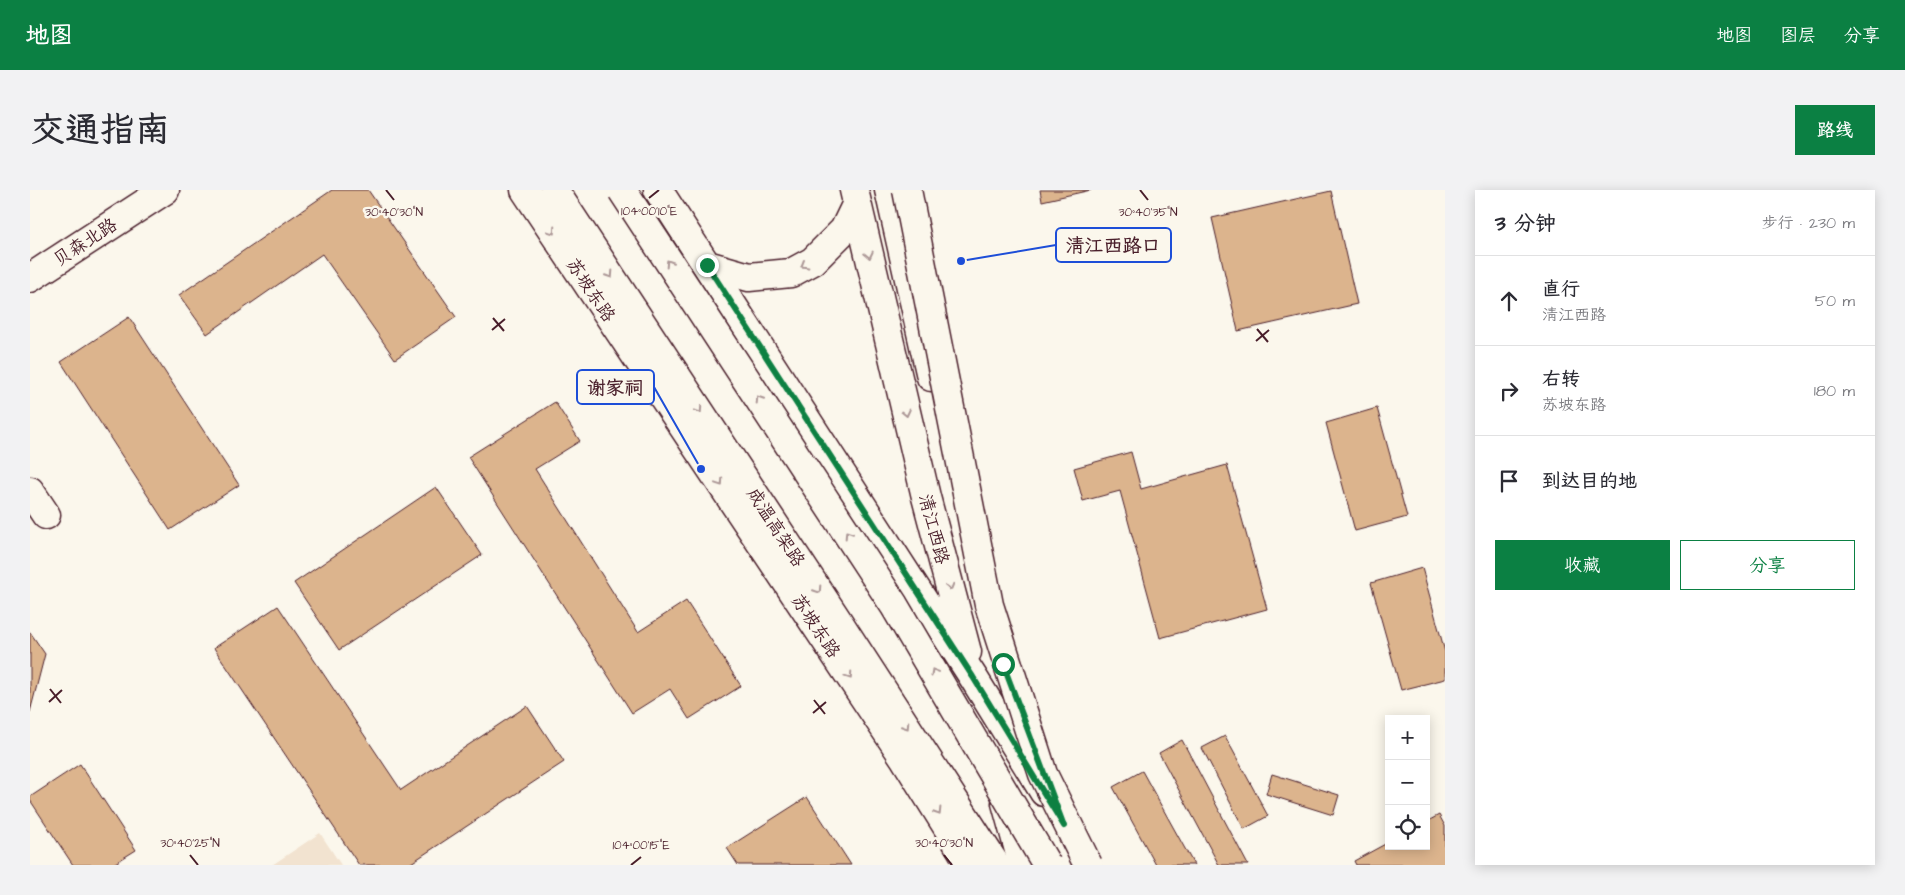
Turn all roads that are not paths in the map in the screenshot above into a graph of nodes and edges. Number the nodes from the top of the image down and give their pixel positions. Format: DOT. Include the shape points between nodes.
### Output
graph roads {
  1 [pos="164,190"];
  2 [pos="525,190"];
  3 [pos="554,190"];
  4 [pos="622,190"];
  5 [pos="658,190"];
  6 [pos="888,190"];
  7 [pos="907,190"];
  8 [pos="856,196"];
  9 [pos="707,265"];
  10 [pos="30,278"];
  11 [pos="30,491"];
  12 [pos="46,515"];
  13 [pos="973,677"];
  14 [pos="1064,826"];
  15 [pos="971,865"];
  16 [pos="996,865"];
  17 [pos="1023,865"];
  18 [pos="1048,865"];
  19 [pos="1087,865"];
  1 -- 10 [label="main road, 贝森北路"];
  2 -- 15 [label="main road, 苏坡东路, one-way" via="904,758"];
  3 -- 16 [label="main road, 成温高架路, one-way"];
  18 -- 4 [label="main road, one-way, bridge" via="894,605"];
  5 -- 9 [label="main road"];
  6 -- 14 [label="main road, 清江西路" via="978,584 1003,664"];
  7 -- 19 [label="main road, bridge" via="989,605 1043,774"];
  8 -- 9 [label="main road, one-way" via="844,230 813,261 791,273 749,277"];
  8 -- 13 [label="main road, 清江西路, one-way" via="926,496"];
  9 -- 13 [label="main road"];
  11 -- 12 [label="main road"];
  13 -- 14 [label="main road"];
  13 -- 17 [label="main road, 清江西路"];
  14 -- 19 [label="main road"];
}
